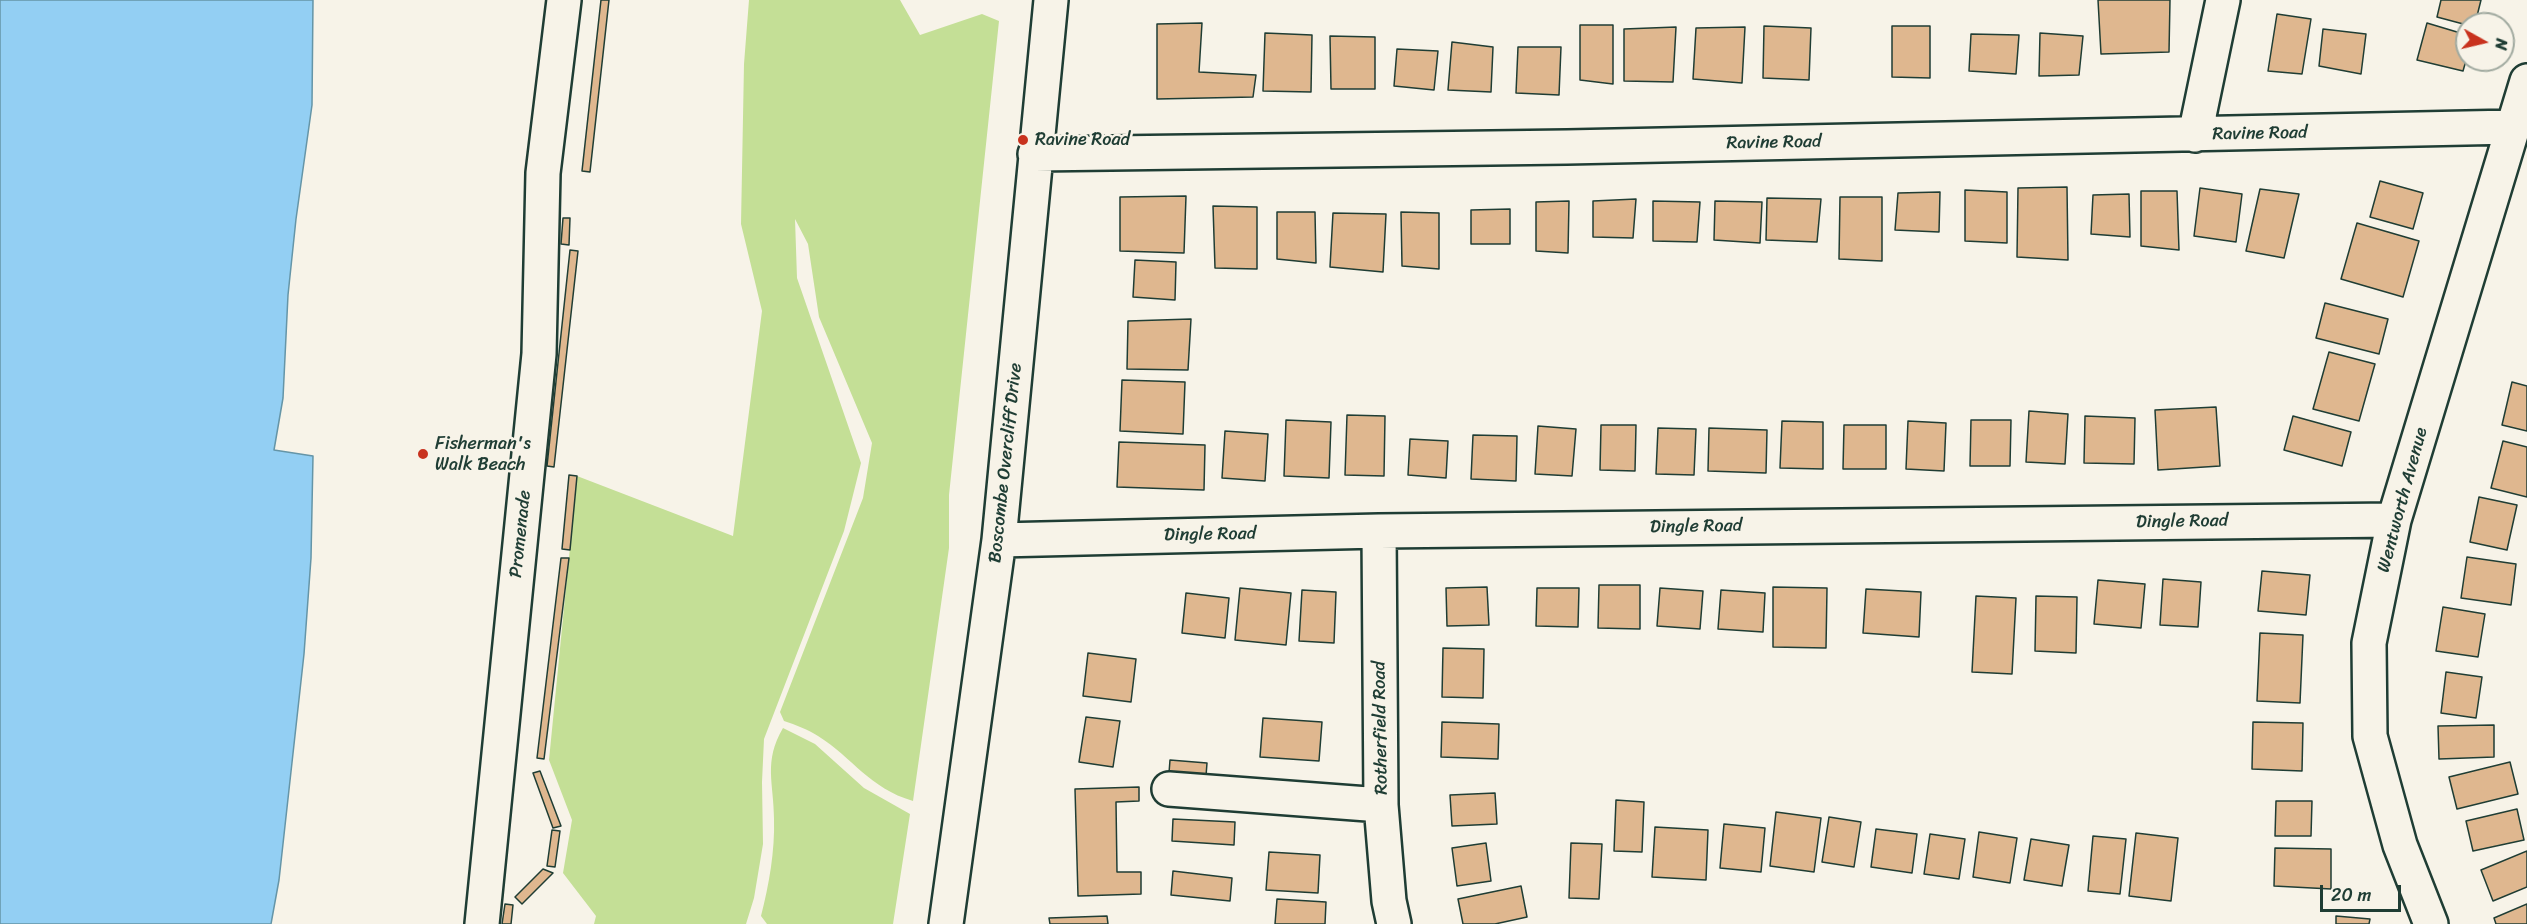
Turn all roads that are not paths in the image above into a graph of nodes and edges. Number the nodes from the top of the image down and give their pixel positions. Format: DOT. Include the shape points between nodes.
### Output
graph roads {
  1 [pos="564,0"];
  2 [pos="1051,0"];
  3 [pos="2223,0"];
  4 [pos="2527,81"];
  5 [pos="2513,128"];
  6 [pos="2195,135"];
  7 [pos="1035,153"];
  8 [pos="2394,520"];
  9 [pos="1379,531"];
  10 [pos="999,540"];
  11 [pos="1169,789"];
  12 [pos="1381,805"];
  13 [pos="482,924"];
  14 [pos="946,924"];
  15 [pos="1394,924"];
  16 [pos="2431,924"];
  1 -- 13 [label="street, Promenade" via="543,173 539,354"];
  2 -- 7 [label="street, Boscombe Overcliff Drive"];
  3 -- 6 [label="street"];
  4 -- 5 [label="street, Wentworth Avenue"];
  5 -- 6 [label="street, Ravine Road"];
  5 -- 8 [label="street, Wentworth Avenue"];
  6 -- 7 [label="street, Ravine Road"];
  7 -- 10 [label="street, Boscombe Overcliff Drive"];
  8 -- 9 [label="street, Dingle Road"];
  8 -- 16 [label="street, Wentworth Avenue" via="2369,643 2370,736 2400,845"];
  9 -- 10 [label="street, Dingle Road"];
  9 -- 12 [label="street, Rotherfield Road"];
  10 -- 14 [label="street, Boscombe Overcliff Drive"];
  11 -- 12 [label="street"];
  12 -- 15 [label="street, Rotherfield Road"];
}
